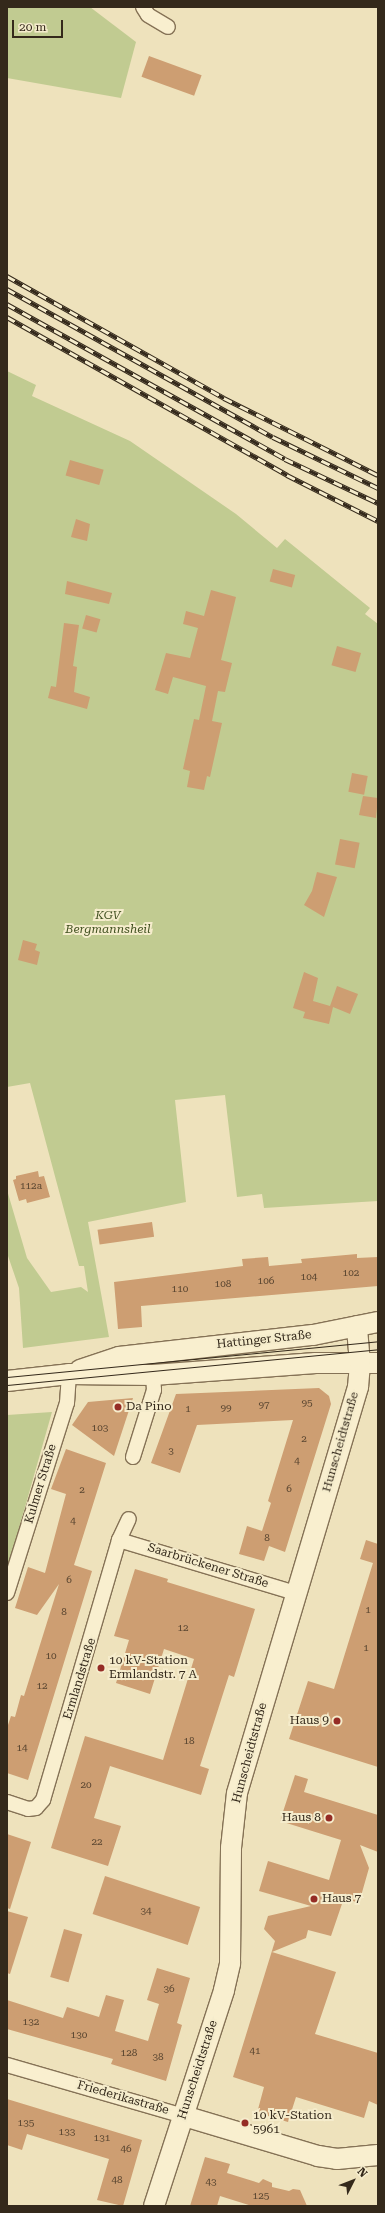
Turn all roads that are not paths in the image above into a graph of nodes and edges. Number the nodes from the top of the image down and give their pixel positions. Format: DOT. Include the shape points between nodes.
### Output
graph roads {
  1 [pos="143,7"];
  2 [pos="168,27"];
  3 [pos="378,1322"];
  4 [pos="357,1326"];
  5 [pos="150,1353"];
  6 [pos="369,1363"];
  7 [pos="69,1374"];
  8 [pos="153,1375"];
  9 [pos="7,1381"];
  10 [pos="133,1457"];
  11 [pos="129,1519"];
  12 [pos="119,1540"];
  13 [pos="7,1593"];
  14 [pos="296,1593"];
  15 [pos="7,1802"];
  16 [pos="7,2064"];
  17 [pos="184,2116"];
  18 [pos="378,2155"];
  19 [pos="154,2206"];
  1 -- 2 [label="street" via="148,15"];
  3 -- 4 [label="street, Hattinger Straße"];
  4 -- 5 [label="street, Hattinger Straße" via="313,1335"];
  4 -- 6 [label="street, Hunscheidtstraße"];
  5 -- 7 [label="street, Hattinger Straße" via="104,1360"];
  5 -- 8 [label="street"];
  6 -- 8 [label="street, Hattinger Straße" via="316,1363"];
  6 -- 14 [label="street, Hunscheidtstraße" via="358,1388"];
  7 -- 8 [label="street, Hattinger Straße"];
  7 -- 9 [label="street, Hattinger Straße"];
  7 -- 13 [label="street, Kulmer Straße" via="67,1403"];
  8 -- 10 [label="street" via="154,1390"];
  11 -- 12 [label="street, Ermlandstraße"];
  12 -- 14 [label="street, Saarbrückener Straße"];
  12 -- 15 [label="street, Ermlandstraße" via="43,1800 36,1808 28,1809"];
  14 -- 17 [label="street, Hunscheidtstraße" via="237,1793 231,1848 230,1963 224,1990"];
  16 -- 17 [label="street, Friederikastraße"];
  17 -- 18 [label="street, Friederikastraße" via="337,2160"];
  17 -- 19 [label="street, Hunscheidtstraße"];
}
